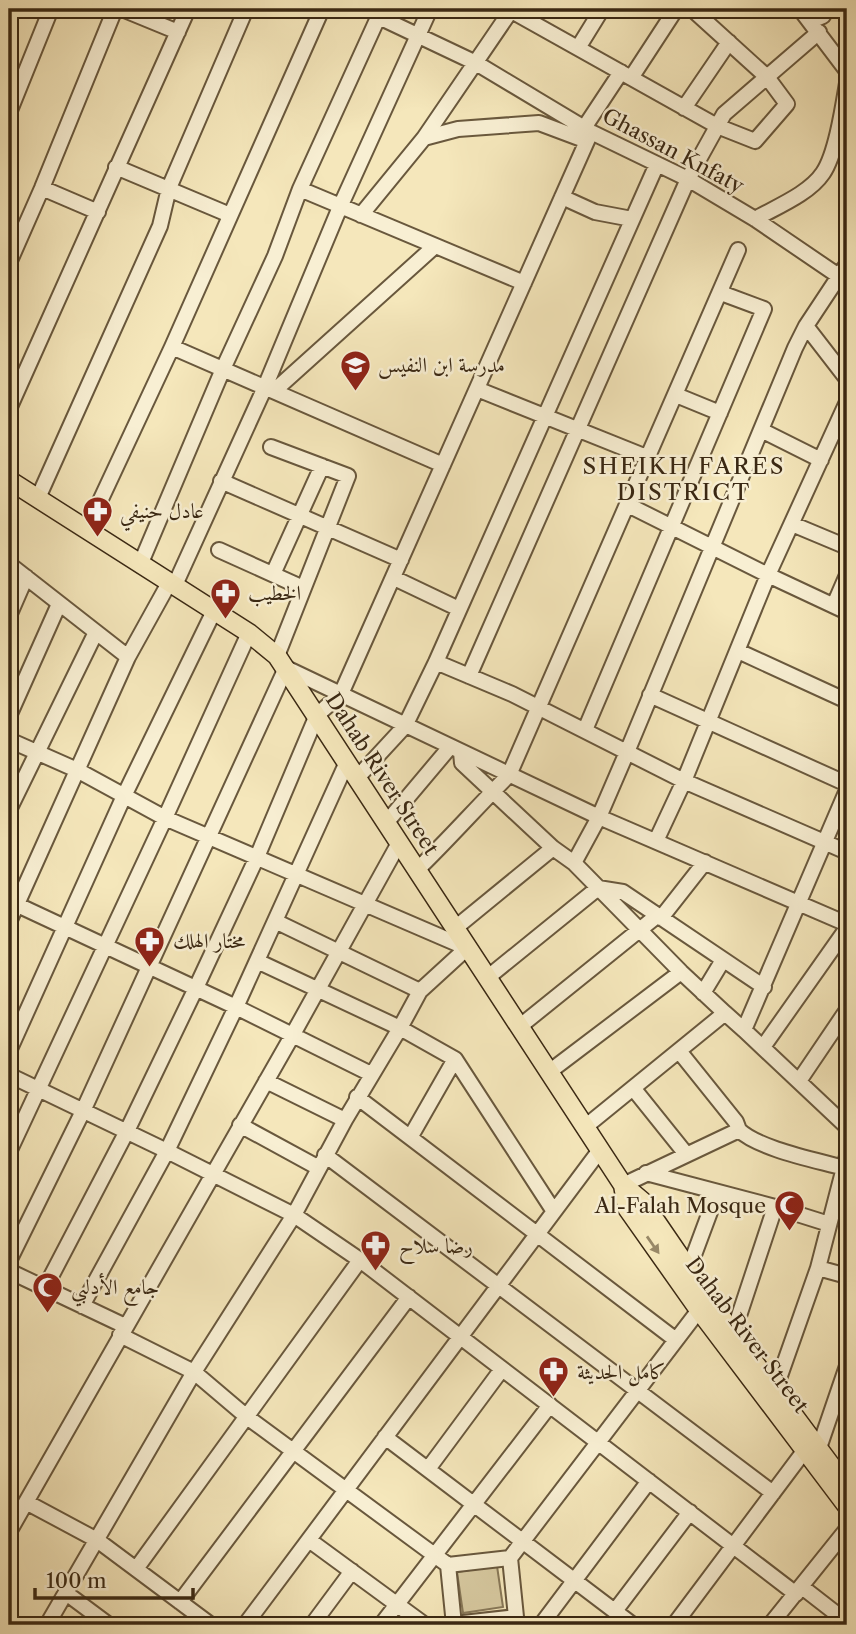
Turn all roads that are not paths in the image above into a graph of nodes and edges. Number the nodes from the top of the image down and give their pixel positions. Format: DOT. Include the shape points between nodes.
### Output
graph roads {
  1 [pos="51,9"];
  2 [pos="115,9"];
  3 [pos="122,9"];
  4 [pos="188,9"];
  5 [pos="246,9"];
  6 [pos="322,9"];
  7 [pos="430,9"];
  8 [pos="510,9"];
  9 [pos="602,9"];
  10 [pos="676,9"];
  11 [pos="692,9"];
  12 [pos="800,9"];
  13 [pos="826,9"];
  14 [pos="380,13"];
  15 [pos="815,27"];
  16 [pos="178,32"];
  17 [pos="418,34"];
  18 [pos="729,42"];
  19 [pos="578,48"];
  20 [pos="476,63"];
  21 [pos="847,71"];
  22 [pos="626,75"];
  23 [pos="767,77"];
  24 [pos="847,83"];
  25 [pos="684,108"];
  26 [pos="845,109"];
  27 [pos="9,113"];
  28 [pos="717,126"];
  29 [pos="587,134"];
  30 [pos="424,138"];
  31 [pos="657,163"];
  32 [pos="116,167"];
  33 [pos="688,179"];
  34 [pos="43,187"];
  35 [pos="169,188"];
  36 [pos="300,189"];
  37 [pos="562,197"];
  38 [pos="340,207"];
  39 [pos="98,212"];
  40 [pos="230,215"];
  41 [pos="361,215"];
  42 [pos="632,219"];
  43 [pos="755,219"];
  44 [pos="435,246"];
  45 [pos="738,250"];
  46 [pos="9,263"];
  47 [pos="845,274"];
  48 [pos="524,282"];
  49 [pos="721,293"];
  50 [pos="806,326"];
  51 [pos="172,347"];
  52 [pos="223,369"];
  53 [pos="847,379"];
  54 [pos="269,389"];
  55 [pos="477,389"];
  56 [pos="676,395"];
  57 [pos="847,402"];
  58 [pos="9,409"];
  59 [pos="720,413"];
  60 [pos="545,416"];
  61 [pos="577,429"];
  62 [pos="761,430"];
  63 [pos="271,447"];
  64 [pos="649,458"];
  65 [pos="821,460"];
  66 [pos="443,465"];
  67 [pos="322,466"];
  68 [pos="9,480"];
  69 [pos="221,481"];
  70 [pos="38,498"];
  71 [pos="628,505"];
  72 [pos="299,515"];
  73 [pos="792,524"];
  74 [pos="672,527"];
  75 [pos="329,528"];
  76 [pos="87,529"];
  77 [pos="712,546"];
  78 [pos="847,548"];
  79 [pos="219,550"];
  80 [pos="401,560"];
  81 [pos="9,564"];
  82 [pos="140,565"];
  83 [pos="273,574"];
  84 [pos="768,575"];
  85 [pos="847,576"];
  86 [pos="26,578"];
  87 [pos="394,578"];
  88 [pos="171,585"];
  89 [pos="303,588"];
  90 [pos="60,604"];
  91 [pos="459,609"];
  92 [pos="841,609"];
  93 [pos="214,611"];
  94 [pos="9,617"];
  95 [pos="96,632"];
  96 [pos="249,633"];
  97 [pos="738,651"];
  98 [pos="128,657"];
  99 [pos="281,662"];
  100 [pos="436,662"];
  101 [pos="469,676"];
  102 [pos="341,694"];
  103 [pos="650,695"];
  104 [pos="847,701"];
  105 [pos="538,707"];
  106 [pos="317,715"];
  107 [pos="9,716"];
  108 [pos="708,719"];
  109 [pos="405,726"];
  110 [pos="585,730"];
  111 [pos="9,740"];
  112 [pos="455,750"];
  113 [pos="627,752"];
  114 [pos="37,753"];
  115 [pos="347,762"];
  116 [pos="77,770"];
  117 [pos="509,775"];
  118 [pos="357,778"];
  119 [pos="684,780"];
  120 [pos="847,784"];
  121 [pos="847,790"];
  122 [pos="492,792"];
  123 [pos="124,796"];
  124 [pos="9,810"];
  125 [pos="599,817"];
  126 [pos="165,818"];
  127 [pos="386,823"];
  128 [pos="208,837"];
  129 [pos="656,841"];
  130 [pos="825,842"];
  131 [pos="399,843"];
  132 [pos="553,848"];
  133 [pos="847,852"];
  134 [pos="257,857"];
  135 [pos="705,862"];
  136 [pos="574,863"];
  137 [pos="417,870"];
  138 [pos="297,875"];
  139 [pos="598,888"];
  140 [pos="798,902"];
  141 [pos="13,903"];
  142 [pos="363,905"];
  143 [pos="659,917"];
  144 [pos="275,921"];
  145 [pos="9,922"];
  146 [pos="847,926"];
  147 [pos="65,928"];
  148 [pos="454,929"];
  149 [pos="640,930"];
  150 [pos="104,947"];
  151 [pos="467,948"];
  152 [pos="337,952"];
  153 [pos="723,960"];
  154 [pos="257,961"];
  155 [pos="150,968"];
  156 [pos="681,972"];
  157 [pos="487,978"];
  158 [pos="764,987"];
  159 [pos="195,990"];
  160 [pos="317,990"];
  161 [pos="420,991"];
  162 [pos="703,993"];
  163 [pos="236,1007"];
  164 [pos="847,1010"];
  165 [pos="725,1013"];
  166 [pos="520,1027"];
  167 [pos="400,1028"];
  168 [pos="744,1030"];
  169 [pos="292,1036"];
  170 [pos="763,1047"];
  171 [pos="9,1051"];
  172 [pos="679,1051"];
  173 [pos="455,1059"];
  174 [pos="549,1072"];
  175 [pos="371,1074"];
  176 [pos="9,1075"];
  177 [pos="266,1081"];
  178 [pos="799,1081"];
  179 [pos="633,1088"];
  180 [pos="39,1090"];
  181 [pos="357,1097"];
  182 [pos="83,1111"];
  183 [pos="345,1119"];
  184 [pos="240,1125"];
  185 [pos="585,1127"];
  186 [pos="847,1127"];
  187 [pos="739,1130"];
  188 [pos="127,1132"];
  189 [pos="411,1136"];
  190 [pos="600,1150"];
  191 [pos="167,1151"];
  192 [pos="9,1152"];
  193 [pos="686,1154"];
  194 [pos="322,1161"];
  195 [pos="846,1162"];
  196 [pos="646,1173"];
  197 [pos="212,1175"];
  198 [pos="623,1185"];
  199 [pos="717,1193"];
  200 [pos="775,1207"];
  201 [pos="554,1210"];
  202 [pos="294,1215"];
  203 [pos="829,1224"];
  204 [pos="537,1233"];
  205 [pos="360,1260"];
  206 [pos="9,1261"];
  207 [pos="818,1268"];
  208 [pos="9,1270"];
  209 [pos="688,1271"];
  210 [pos="847,1276"];
  211 [pos="498,1285"];
  212 [pos="45,1288"];
  213 [pos="409,1297"];
  214 [pos="82,1306"];
  215 [pos="699,1310"];
  216 [pos="122,1331"];
  217 [pos="733,1334"];
  218 [pos="460,1336"];
  219 [pos="676,1340"];
  220 [pos="847,1366"];
  221 [pos="502,1368"];
  222 [pos="194,1373"];
  223 [pos="638,1390"];
  224 [pos="775,1390"];
  225 [pos="550,1405"];
  226 [pos="247,1417"];
  227 [pos="385,1437"];
  228 [pos="598,1442"];
  229 [pos="812,1449"];
  230 [pos="293,1451"];
  231 [pos="428,1469"];
  232 [pos="649,1481"];
  233 [pos="847,1487"];
  234 [pos="346,1490"];
  235 [pos="773,1493"];
  236 [pos="26,1502"];
  237 [pos="474,1504"];
  238 [pos="847,1506"];
  239 [pos="690,1512"];
  240 [pos="847,1529"];
  241 [pos="9,1532"];
  242 [pos="97,1540"];
  243 [pos="309,1540"];
  244 [pos="523,1541"];
  245 [pos="734,1546"];
  246 [pos="435,1555"];
  247 [pos="510,1559"];
  248 [pos="448,1565"];
  249 [pos="136,1569"];
  250 [pos="352,1571"];
  251 [pos="574,1580"];
  252 [pos="799,1590"];
  253 [pos="66,1593"];
  254 [pos="180,1602"];
  255 [pos="397,1604"];
  256 [pos="615,1611"];
  257 [pos="521,1621"];
  258 [pos="847,1622"];
  259 [pos="47,1625"];
  260 [pos="109,1625"];
  261 [pos="211,1625"];
  262 [pos="245,1625"];
  263 [pos="312,1625"];
  264 [pos="381,1625"];
  265 [pos="425,1625"];
  266 [pos="454,1625"];
  267 [pos="541,1625"];
  268 [pos="634,1625"];
  269 [pos="674,1625"];
  270 [pos="770,1625"];
  1 -- 27 [label="street"];
  2 -- 34 [label="street"];
  3 -- 16 [label="street"];
  4 -- 16 [label="street"];
  5 -- 35 [label="street"];
  6 -- 40 [label="street"];
  7 -- 17 [label="street"];
  8 -- 19 [label="street"];
  8 -- 20 [label="street"];
  9 -- 19 [label="street"];
  10 -- 22 [label="street"];
  11 -- 18 [label="street"];
  12 -- 15 [label="street"];
  13 -- 15 [label="street"];
  14 -- 17 [label="street, Ghassan Knfaty"];
  14 -- 36 [label="street"];
  15 -- 21 [label="street"];
  15 -- 23 [label="street"];
  16 -- 32 [label="street"];
  17 -- 20 [label="street, Ghassan Knfaty"];
  17 -- 38 [label="street"];
  18 -- 23 [label="street"];
  18 -- 25 [label="street"];
  19 -- 22 [label="street"];
  20 -- 29 [label="street, Ghassan Knfaty"];
  20 -- 30 [label="street"];
  22 -- 25 [label="street"];
  22 -- 29 [label="street"];
  23 -- 28 [label="street" via="724,114"];
  23 -- 28 [label="street" via="787,104 755,141"];
  24 -- 26 [label="street"];
  25 -- 28 [label="street"];
  26 -- 43 [label="street" via="823,173 807,189"];
  28 -- 33 [label="street"];
  29 -- 30 [label="street" via="539,123 458,129"];
  29 -- 31 [label="street, Ghassan Knfaty"];
  29 -- 37 [label="street"];
  30 -- 41 [label="street"];
  31 -- 33 [label="street, Ghassan Knfaty"];
  31 -- 42 [label="street"];
  32 -- 35 [label="street"];
  32 -- 39 [label="street"];
  33 -- 43 [label="street, Ghassan Knfaty"];
  33 -- 61 [label="street"];
  34 -- 39 [label="street"];
  34 -- 46 [label="street"];
  35 -- 40 [label="street"];
  35 -- 70 [label="street" via="160,226"];
  36 -- 38 [label="street"];
  36 -- 52 [label="street"];
  37 -- 42 [label="street" via="595,212"];
  37 -- 48 [label="street"];
  38 -- 41 [label="street"];
  38 -- 54 [label="street"];
  39 -- 58 [label="street"];
  40 -- 51 [label="street"];
  41 -- 44 [label="street"];
  42 -- 60 [label="street"];
  43 -- 47 [label="street, Ghassan Knfaty"];
  44 -- 48 [label="street"];
  44 -- 54 [label="street"];
  45 -- 49 [label="street"];
  47 -- 50 [label="street"];
  48 -- 55 [label="street"];
  49 -- 56 [label="street"];
  49 -- 59 [label="street" via="764,309"];
  50 -- 53 [label="street"];
  50 -- 62 [label="street"];
  51 -- 52 [label="street"];
  51 -- 76 [label="street"];
  52 -- 54 [label="street"];
  52 -- 82 [label="street"];
  54 -- 66 [label="street"];
  54 -- 69 [label="street"];
  55 -- 60 [label="street"];
  55 -- 66 [label="street"];
  56 -- 59 [label="street"];
  56 -- 64 [label="street"];
  57 -- 65 [label="street"];
  59 -- 74 [label="street"];
  60 -- 61 [label="street"];
  60 -- 91 [label="street"];
  61 -- 64 [label="street"];
  61 -- 101 [label="street"];
  62 -- 65 [label="street"];
  62 -- 77 [label="street"];
  63 -- 67 [label="street"];
  64 -- 71 [label="street"];
  65 -- 73 [label="street"];
  66 -- 80 [label="street"];
  67 -- 72 [label="street"];
  67 -- 75 [label="street" via="348,475"];
  68 -- 70 [label="main road, Dahab River Street"];
  69 -- 72 [label="street"];
  69 -- 88 [label="street"];
  70 -- 76 [label="main road, Dahab River Street"];
  71 -- 74 [label="street"];
  71 -- 105 [label="street"];
  72 -- 75 [label="street"];
  72 -- 83 [label="street"];
  73 -- 78 [label="street"];
  73 -- 84 [label="street"];
  74 -- 77 [label="street"];
  74 -- 110 [label="street"];
  75 -- 80 [label="street"];
  75 -- 89 [label="street"];
  76 -- 82 [label="main road, Dahab River Street"];
  77 -- 84 [label="street"];
  77 -- 103 [label="street"];
  79 -- 83 [label="street"];
  80 -- 87 [label="street"];
  81 -- 86 [label="street"];
  82 -- 88 [label="main road, Dahab River Street"];
  83 -- 89 [label="street"];
  84 -- 92 [label="street"];
  84 -- 97 [label="street"];
  85 -- 92 [label="street"];
  86 -- 90 [label="street"];
  86 -- 94 [label="street"];
  87 -- 91 [label="street"];
  87 -- 102 [label="street"];
  88 -- 93 [label="main road, Dahab River Street"];
  88 -- 98 [label="street"];
  89 -- 99 [label="street"];
  90 -- 95 [label="street"];
  90 -- 107 [label="street"];
  91 -- 100 [label="street"];
  93 -- 96 [label="main road, Dahab River Street"];
  93 -- 123 [label="street"];
  95 -- 98 [label="street"];
  95 -- 114 [label="street"];
  96 -- 99 [label="main road, Dahab River Street"];
  96 -- 126 [label="street"];
  97 -- 104 [label="street"];
  97 -- 108 [label="street"];
  98 -- 116 [label="street"];
  99 -- 102 [label="street"];
  99 -- 106 [label="main road, Dahab River Street"];
  99 -- 128 [label="street"];
  100 -- 101 [label="street"];
  100 -- 109 [label="street"];
  101 -- 105 [label="street"];
  102 -- 106 [label="street"];
  102 -- 109 [label="street"];
  103 -- 108 [label="street"];
  103 -- 113 [label="street"];
  105 -- 110 [label="street"];
  105 -- 117 [label="street"];
  106 -- 115 [label="main road, Dahab River Street"];
  106 -- 134 [label="street"];
  108 -- 119 [label="street"];
  108 -- 120 [label="street"];
  109 -- 112 [label="street"];
  109 -- 118 [label="street"];
  110 -- 113 [label="street"];
  111 -- 114 [label="street"];
  112 -- 117 [label="street"];
  112 -- 122 [label="street" via="462,764"];
  112 -- 127 [label="street"];
  113 -- 119 [label="street"];
  113 -- 125 [label="street"];
  114 -- 116 [label="street"];
  114 -- 124 [label="street"];
  115 -- 118 [label="main road, Dahab River Street"];
  115 -- 138 [label="street"];
  116 -- 123 [label="street"];
  116 -- 141 [label="street"];
  117 -- 122 [label="street"];
  117 -- 125 [label="street"];
  118 -- 127 [label="main road, Dahab River Street"];
  119 -- 129 [label="street"];
  119 -- 130 [label="street"];
  121 -- 130 [label="street"];
  122 -- 132 [label="street"];
  122 -- 137 [label="street"];
  123 -- 126 [label="street"];
  123 -- 147 [label="street"];
  125 -- 129 [label="street"];
  125 -- 136 [label="street"];
  126 -- 128 [label="street"];
  126 -- 150 [label="street"];
  127 -- 131 [label="main road, Dahab River Street"];
  128 -- 134 [label="street"];
  128 -- 155 [label="street"];
  129 -- 135 [label="street"];
  130 -- 133 [label="street"];
  130 -- 140 [label="street"];
  131 -- 137 [label="main road, Dahab River Street"];
  131 -- 142 [label="street"];
  132 -- 136 [label="street"];
  132 -- 148 [label="street"];
  134 -- 138 [label="street"];
  134 -- 159 [label="street"];
  135 -- 140 [label="street"];
  135 -- 143 [label="street"];
  136 -- 139 [label="street"];
  137 -- 148 [label="main road, Dahab River Street"];
  138 -- 142 [label="street"];
  138 -- 144 [label="street"];
  139 -- 143 [label="street" via="623,892"];
  139 -- 149 [label="street"];
  139 -- 157 [label="street"];
  140 -- 146 [label="street"];
  140 -- 158 [label="street"];
  141 -- 145 [label="street"];
  141 -- 147 [label="street"];
  142 -- 151 [label="street"];
  142 -- 152 [label="street"];
  143 -- 149 [label="street"];
  143 -- 153 [label="street"];
  144 -- 152 [label="street"];
  144 -- 154 [label="street"];
  146 -- 170 [label="street"];
  147 -- 150 [label="street"];
  147 -- 171 [label="street"];
  148 -- 151 [label="main road, Dahab River Street"];
  149 -- 156 [label="street"];
  149 -- 166 [label="street"];
  150 -- 155 [label="street"];
  150 -- 180 [label="street"];
  151 -- 157 [label="main road, Dahab River Street"];
  151 -- 161 [label="street"];
  152 -- 160 [label="street"];
  152 -- 161 [label="street"];
  153 -- 158 [label="street"];
  153 -- 162 [label="street"];
  154 -- 160 [label="street"];
  154 -- 163 [label="street"];
  155 -- 159 [label="street"];
  155 -- 182 [label="street"];
  156 -- 162 [label="street"];
  156 -- 174 [label="street"];
  157 -- 166 [label="main road, Dahab River Street"];
  158 -- 168 [label="street"];
  159 -- 163 [label="street"];
  159 -- 188 [label="street"];
  160 -- 167 [label="street"];
  160 -- 169 [label="street"];
  161 -- 167 [label="street"];
  162 -- 165 [label="street"];
  163 -- 169 [label="street"];
  163 -- 191 [label="street"];
  164 -- 178 [label="street"];
  165 -- 168 [label="street"];
  165 -- 172 [label="street"];
  166 -- 174 [label="main road, Dahab River Street"];
  167 -- 173 [label="street"];
  167 -- 175 [label="street"];
  168 -- 170 [label="street"];
  169 -- 175 [label="street"];
  169 -- 177 [label="street"];
  170 -- 178 [label="street"];
  172 -- 179 [label="street"];
  172 -- 187 [label="street"];
  173 -- 189 [label="street"];
  173 -- 201 [label="street"];
  174 -- 185 [label="main road, Dahab River Street"];
  175 -- 181 [label="street"];
  176 -- 180 [label="street"];
  177 -- 183 [label="street"];
  177 -- 184 [label="street"];
  178 -- 186 [label="street"];
  179 -- 185 [label="street"];
  179 -- 193 [label="street"];
  180 -- 182 [label="street"];
  180 -- 192 [label="street"];
  181 -- 183 [label="street"];
  181 -- 189 [label="street"];
  182 -- 188 [label="street"];
  182 -- 206 [label="street"];
  183 -- 194 [label="street"];
  184 -- 194 [label="street"];
  184 -- 197 [label="street"];
  185 -- 190 [label="main road, Dahab River Street"];
  187 -- 193 [label="street"];
  187 -- 195 [label="street" via="763,1144"];
  188 -- 191 [label="street"];
  188 -- 212 [label="street"];
  189 -- 204 [label="street"];
  190 -- 198 [label="main road, Dahab River Street"];
  190 -- 201 [label="street"];
  191 -- 197 [label="street"];
  191 -- 214 [label="street"];
  193 -- 196 [label="street"];
  194 -- 202 [label="street"];
  194 -- 211 [label="street"];
  195 -- 203 [label="street"];
  196 -- 198 [label="street"];
  196 -- 199 [label="street"];
  197 -- 202 [label="street"];
  197 -- 216 [label="street"];
  198 -- 209 [label="main road, Dahab River Street" via="642,1201"];
  198 -- 215 [label="main road, Dahab River Street, one-way" via="627,1208"];
  199 -- 200 [label="street"];
  199 -- 209 [label="street"];
  200 -- 203 [label="street"];
  200 -- 217 [label="street"];
  201 -- 204 [label="street"];
  202 -- 205 [label="street"];
  202 -- 222 [label="street"];
  203 -- 207 [label="street"];
  204 -- 211 [label="street"];
  204 -- 219 [label="street"];
  205 -- 213 [label="street"];
  205 -- 226 [label="street"];
  207 -- 210 [label="street"];
  207 -- 224 [label="street"];
  208 -- 212 [label="street"];
  209 -- 217 [label="main road, Dahab River Street"];
  211 -- 218 [label="street"];
  211 -- 223 [label="street"];
  212 -- 214 [label="street"];
  213 -- 218 [label="street"];
  213 -- 230 [label="street"];
  214 -- 216 [label="street"];
  215 -- 219 [label="street"];
  215 -- 229 [label="main road, Dahab River Street"];
  216 -- 222 [label="street"];
  216 -- 236 [label="street"];
  217 -- 224 [label="main road, Dahab River Street"];
  218 -- 221 [label="street"];
  218 -- 227 [label="street"];
  219 -- 223 [label="street"];
  220 -- 229 [label="street"];
  221 -- 225 [label="street"];
  221 -- 231 [label="street"];
  222 -- 226 [label="street"];
  222 -- 242 [label="street"];
  223 -- 228 [label="street"];
  223 -- 235 [label="street"];
  224 -- 229 [label="main road, Dahab River Street"];
  225 -- 228 [label="street"];
  225 -- 237 [label="street"];
  226 -- 230 [label="street"];
  226 -- 249 [label="street"];
  227 -- 231 [label="street"];
  227 -- 234 [label="street"];
  228 -- 232 [label="street"];
  228 -- 244 [label="street"];
  229 -- 233 [label="main road, Dahab River Street"];
  229 -- 235 [label="street"];
  229 -- 238 [label="main road, Dahab River Street"];
  230 -- 234 [label="street"];
  230 -- 254 [label="street"];
  231 -- 237 [label="street"];
  232 -- 239 [label="street"];
  232 -- 251 [label="street"];
  234 -- 243 [label="street"];
  234 -- 246 [label="street"];
  235 -- 245 [label="street"];
  236 -- 241 [label="street"];
  236 -- 242 [label="street"];
  237 -- 244 [label="street"];
  237 -- 246 [label="street"];
  239 -- 245 [label="street"];
  239 -- 256 [label="street"];
  240 -- 252 [label="street"];
  242 -- 249 [label="street"];
  242 -- 253 [label="street"];
  243 -- 250 [label="street"];
  243 -- 262 [label="street"];
  244 -- 247 [label="street"];
  244 -- 251 [label="street"];
  245 -- 252 [label="street"];
  245 -- 269 [label="street"];
  246 -- 248 [label="street"];
  246 -- 255 [label="street"];
  247 -- 248 [label="street"];
  247 -- 257 [label="street"];
  248 -- 266 [label="street"];
  249 -- 254 [label="street"];
  250 -- 255 [label="street"];
  250 -- 263 [label="street"];
  251 -- 256 [label="street"];
  251 -- 267 [label="street"];
  252 -- 258 [label="street"];
  252 -- 270 [label="street"];
  253 -- 259 [label="street"];
  253 -- 260 [label="street"];
  254 -- 261 [label="street"];
  255 -- 264 [label="street"];
  255 -- 265 [label="street"];
  256 -- 268 [label="street"];
  257 -- 266 [label="street"];
}
